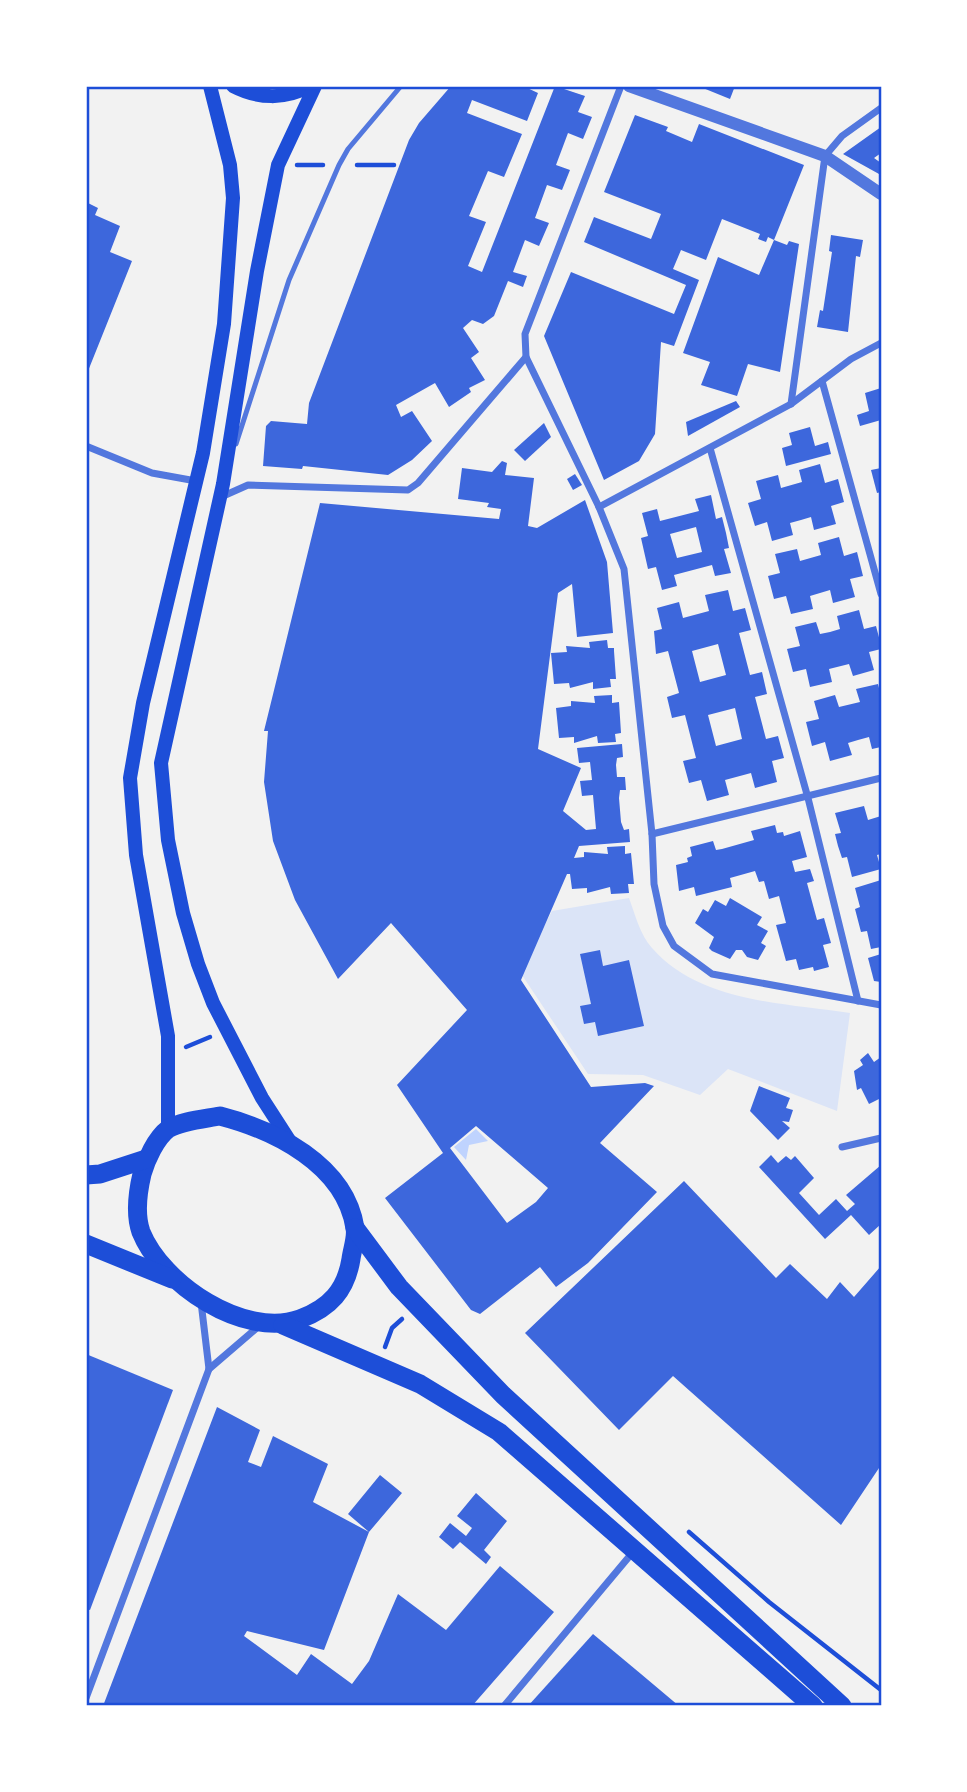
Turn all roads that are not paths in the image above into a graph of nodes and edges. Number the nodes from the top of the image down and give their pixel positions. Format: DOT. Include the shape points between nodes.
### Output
graph roads {
  1 [pos="210,86"];
  2 [pos="233,86"];
  3 [pos="310,86"];
  4 [pos="315,86"];
  5 [pos="401,86"];
  6 [pos="621,86"];
  7 [pos="629,86"];
  8 [pos="881,108"];
  9 [pos="825,156"];
  10 [pos="881,194"];
  11 [pos="881,343"];
  12 [pos="526,357"];
  13 [pos="822,381"];
  14 [pos="791,404"];
  15 [pos="86,446"];
  16 [pos="710,447"];
  17 [pos="196,481"];
  18 [pos="221,491"];
  19 [pos="599,507"];
  20 [pos="881,594"];
  21 [pos="881,778"];
  22 [pos="808,798"];
  23 [pos="652,834"];
  24 [pos="858,1001"];
  25 [pos="881,1005"];
  26 [pos="168,1129"];
  27 [pos="881,1138"];
  28 [pos="291,1143"];
  29 [pos="842,1147"];
  30 [pos="146,1159"];
  31 [pos="86,1175"];
  32 [pos="355,1228"];
  33 [pos="86,1244"];
  34 [pos="181,1282"];
  35 [pos="201,1298"];
  36 [pos="274,1323"];
  37 [pos="209,1369"];
  38 [pos="635,1549"];
  39 [pos="86,1698"];
  40 [pos="504,1706"];
  41 [pos="813,1706"];
  42 [pos="842,1706"];
  1 -- 17 [label="main road" via="230,165 233,198 224,324"];
  2 -- 3 [label="main road" via="269,96"];
  4 -- 18 [label="main road" via="278,165"];
  5 -- 18 [label="lane" via="339,165 289,279"];
  6 -- 12 [label="street" via="525,334"];
  7 -- 9 [label="street"];
  8 -- 9 [label="street" via="842,136"];
  9 -- 10 [label="street"];
  9 -- 14 [label="street"];
  11 -- 13 [label="street"];
  12 -- 18 [label="street" via="408,490 248,485"];
  12 -- 19 [label="street"];
  13 -- 14 [label="street"];
  13 -- 20 [label="street"];
  14 -- 16 [label="street"];
  15 -- 17 [label="street" via="152,472"];
  16 -- 19 [label="street"];
  16 -- 22 [label="street"];
  17 -- 26 [label="main road" via="130,778 136,855 168,1051"];
  18 -- 28 [label="main road" via="161,763 168,840 183,913 213,1003"];
  19 -- 23 [label="street" via="624,569"];
  21 -- 22 [label="street"];
  22 -- 23 [label="street"];
  22 -- 24 [label="street"];
  23 -- 24 [label="street" via="654,884 663,926 674,946 693,963 712,974"];
  24 -- 25 [label="street"];
  26 -- 28 [label="highway" via="220,1116 257,1125"];
  26 -- 30 [label="highway"];
  27 -- 29 [label="street"];
  28 -- 32 [label="highway" via="322,1168 341,1192"];
  30 -- 31 [label="highway"];
  30 -- 34 [label="highway" via="138,1192 140,1231 163,1267"];
  32 -- 36 [label="highway" via="347,1282 319,1312"];
  32 -- 42 [label="highway" via="417,1306 503,1395"];
  33 -- 34 [label="highway"];
  34 -- 35 [label="highway"];
  35 -- 36 [label="highway" via="244,1320"];
  35 -- 37 [label="street"];
  36 -- 37 [label="street"];
  36 -- 38 [label="highway" via="378,1365 457,1404 499,1432"];
  37 -- 39 [label="street"];
  38 -- 40 [label="street"];
  38 -- 41 [label="highway"];
}
